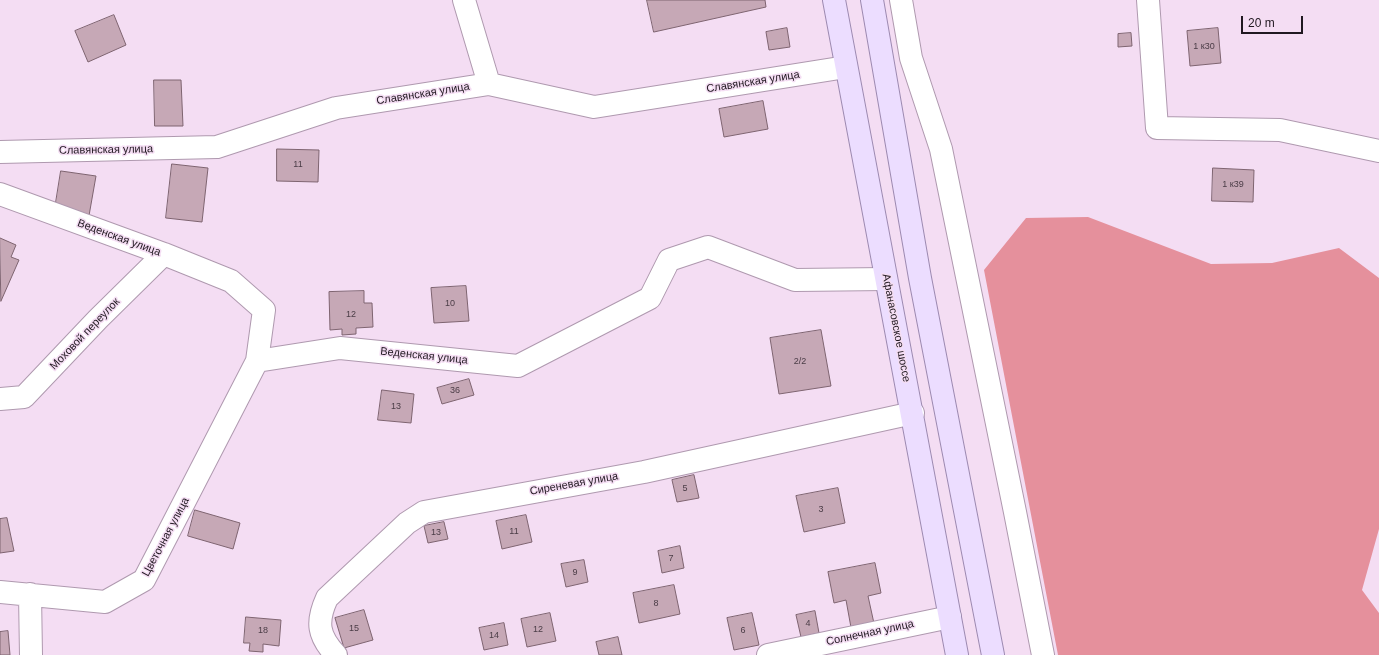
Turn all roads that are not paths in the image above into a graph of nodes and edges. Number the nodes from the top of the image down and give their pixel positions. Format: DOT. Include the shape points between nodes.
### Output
graph roads {
  1 [pos="464,0"];
  2 [pos="834,0"];
  3 [pos="872,0"];
  4 [pos="901,0"];
  5 [pos="1148,0"];
  6 [pos="846,67"];
  7 [pos="489,84"];
  8 [pos="1379,151"];
  9 [pos="0,152"];
  10 [pos="0,194"];
  11 [pos="164,254"];
  12 [pos="886,279"];
  13 [pos="257,360"];
  14 [pos="0,399"];
  15 [pos="913,413"];
  16 [pos="0,592"];
  17 [pos="30,594"];
  18 [pos="950,617"];
  19 [pos="32,655"];
  20 [pos="336,655"];
  21 [pos="768,655"];
  22 [pos="957,655"];
  23 [pos="993,655"];
  24 [pos="1043,655"];
  1 -- 7 [label="street"];
  2 -- 6 [label="main road, Афанасовское шоссе"];
  3 -- 23 [label="main road" via="920,278"];
  4 -- 24 [label="street" via="911,58 941,149"];
  5 -- 8 [label="street" via="1157,128 1280,130"];
  6 -- 7 [label="street, Славянская улица" via="594,107"];
  6 -- 12 [label="main road, Афанасовское шоссе"];
  7 -- 9 [label="street, Славянская улица" via="336,108 217,147"];
  10 -- 11 [label="street, Веденская улица"];
  11 -- 13 [label="street, Веденская улица" via="231,281 264,310"];
  11 -- 14 [label="street, Моховой переулок" via="24,397"];
  12 -- 13 [label="street, Веденская улица" via="795,280 708,247 669,260 650,298 518,366 340,348"];
  12 -- 15 [label="main road, Афанасовское шоссе"];
  13 -- 17 [label="street, Цветочная улица" via="144,580 105,602"];
  15 -- 18 [label="main road, Афанасовское шоссе"];
  15 -- 20 [label="street, Сиреневая улица" via="644,472 424,512 407,522 327,598 320,613 320,630 329,648"];
  16 -- 17 [label="street, Цветочная улица"];
  17 -- 19 [label="street"];
  18 -- 21 [label="street, Солнечная улица"];
  18 -- 22 [label="main road, Афанасовское шоссе"];
}
